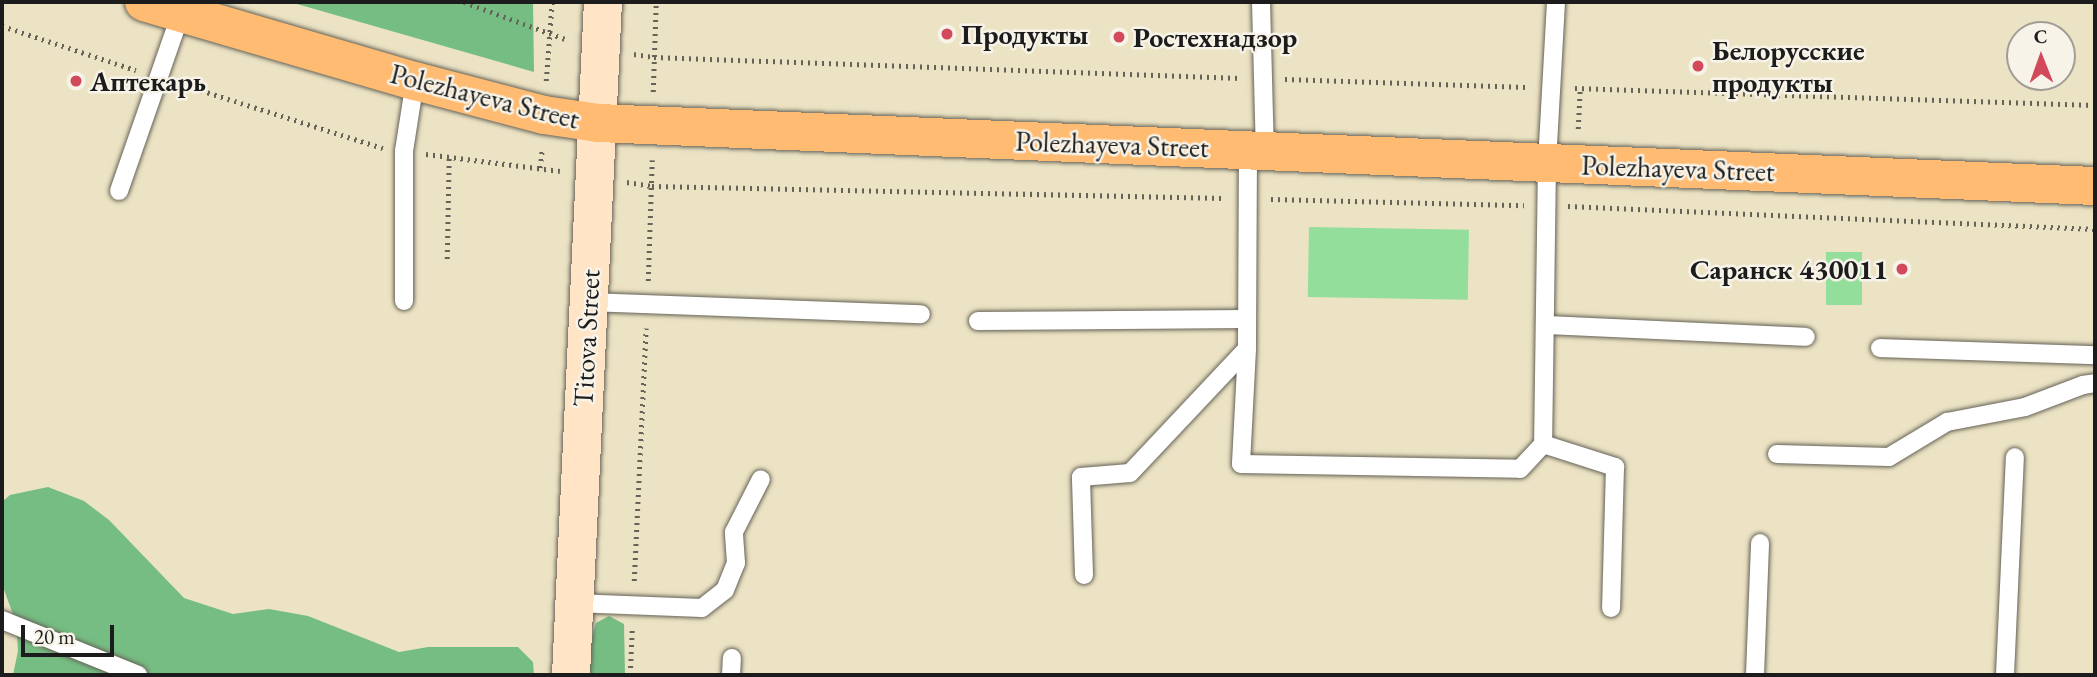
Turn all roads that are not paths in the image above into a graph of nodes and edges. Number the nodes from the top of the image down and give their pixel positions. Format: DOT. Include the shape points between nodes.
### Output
graph roads {
  1 [pos="144,2"];
  2 [pos="603,2"];
  3 [pos="1261,2"];
  4 [pos="1556,2"];
  5 [pos="181,13"];
  6 [pos="415,81"];
  7 [pos="597,123"];
  8 [pos="1256,151"];
  9 [pos="1547,163"];
  10 [pos="2095,186"];
  11 [pos="119,191"];
  12 [pos="404,301"];
  13 [pos="588,302"];
  14 [pos="921,314"];
  15 [pos="1247,319"];
  16 [pos="978,321"];
  17 [pos="1545,325"];
  18 [pos="1806,337"];
  19 [pos="1880,348"];
  20 [pos="1247,349"];
  21 [pos="2095,355"];
  22 [pos="2095,383"];
  23 [pos="1543,444"];
  24 [pos="1777,454"];
  25 [pos="2015,457"];
  26 [pos="761,479"];
  27 [pos="1760,543"];
  28 [pos="1084,575"];
  29 [pos="574,603"];
  30 [pos="1611,608"];
  31 [pos="2,620"];
  32 [pos="138,675"];
  33 [pos="571,675"];
  34 [pos="1755,675"];
  35 [pos="2005,675"];
  1 -- 5 [label="main road, Polezhayeva Street"];
  2 -- 7 [label="main road, Titova Street"];
  3 -- 8 [label="lane" via="1263,79"];
  4 -- 9 [label="lane"];
  5 -- 6 [label="main road, Polezhayeva Street"];
  5 -- 11 [label="lane"];
  6 -- 7 [label="main road, Polezhayeva Street" via="544,115"];
  6 -- 12 [label="lane" via="404,151"];
  7 -- 8 [label="main road, Polezhayeva Street"];
  7 -- 13 [label="main road, Titova Street"];
  8 -- 9 [label="main road, Polezhayeva Street"];
  8 -- 15 [label="lane"];
  9 -- 10 [label="main road, Polezhayeva Street"];
  9 -- 17 [label="lane"];
  13 -- 14 [label="lane"];
  13 -- 29 [label="main road, Titova Street"];
  15 -- 16 [label="lane"];
  15 -- 20 [label="lane"];
  17 -- 18 [label="lane"];
  17 -- 23 [label="lane"];
  19 -- 21 [label="lane"];
  20 -- 23 [label="lane" via="1241,464 1520,469"];
  20 -- 28 [label="lane" via="1130,473 1081,477"];
  22 -- 24 [label="lane" via="2025,407 1947,422 1889,457"];
  23 -- 30 [label="lane" via="1615,467"];
  25 -- 35 [label="lane"];
  26 -- 29 [label="lane" via="734,532 736,564 724,590 702,608"];
  27 -- 34 [label="lane"];
  29 -- 33 [label="main road, Titova Street"];
  31 -- 32 [label="lane"];
}
